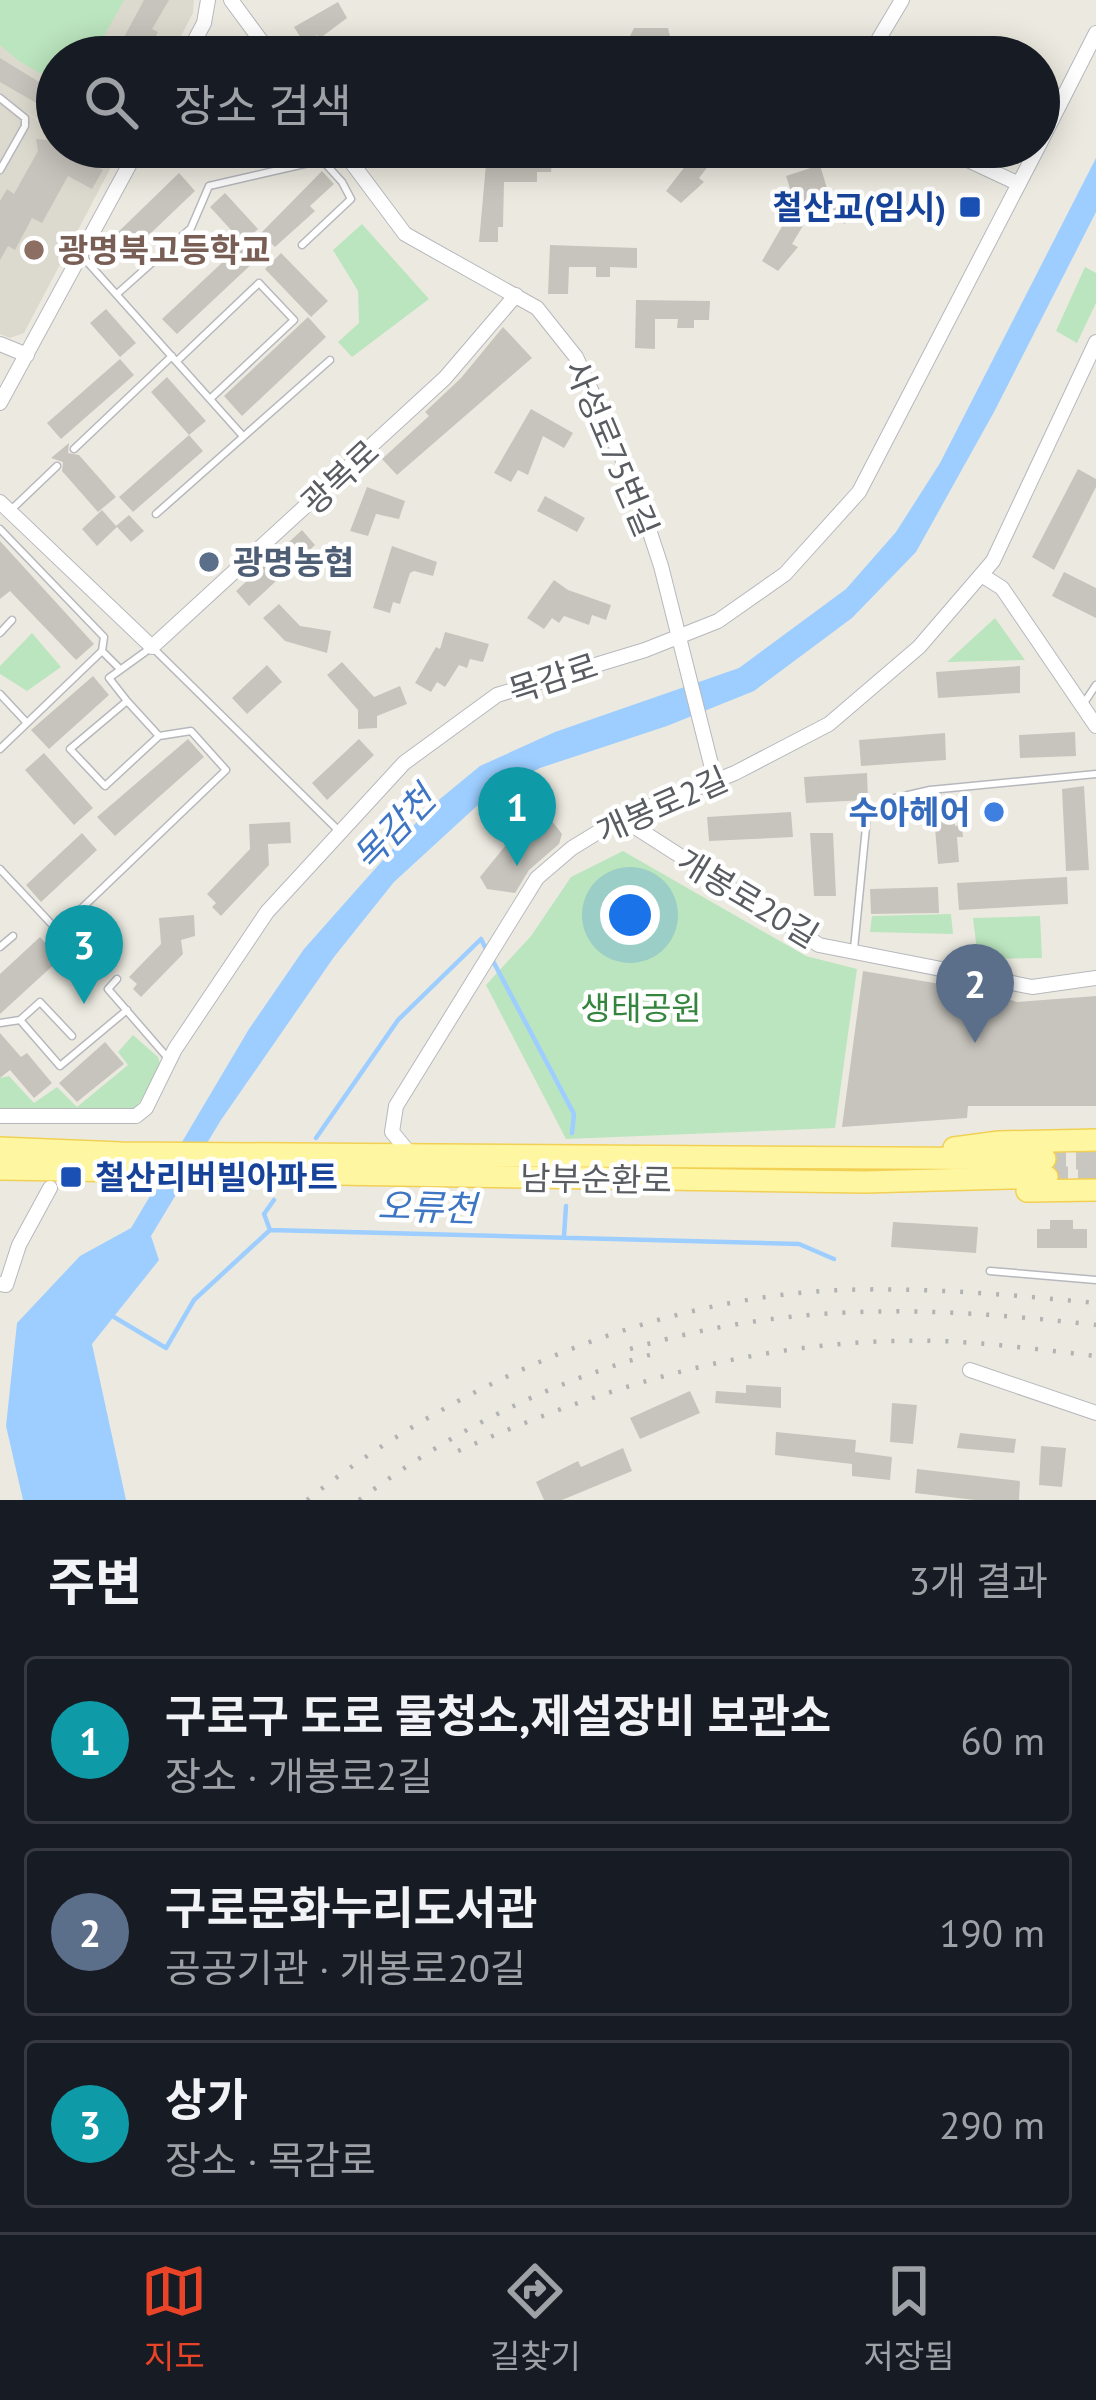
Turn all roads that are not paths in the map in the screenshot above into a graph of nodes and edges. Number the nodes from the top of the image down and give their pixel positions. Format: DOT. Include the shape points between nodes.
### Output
graph roads {
  1 [pos="208,0"];
  2 [pos="231,0"];
  3 [pos="902,0"];
  4 [pos="1096,33"];
  5 [pos="198,36"];
  6 [pos="258,36"];
  7 [pos="881,36"];
  8 [pos="0,98"];
  9 [pos="1060,103"];
  10 [pos="128,168"];
  11 [pos="287,168"];
  12 [pos="329,168"];
  13 [pos="356,168"];
  14 [pos="984,168"];
  15 [pos="1026,168"];
  16 [pos="0,170"];
  17 [pos="1018,184"];
  18 [pos="302,245"];
  19 [pos="82,256"];
  20 [pos="117,294"];
  21 [pos="515,295"];
  22 [pos="1096,342"];
  23 [pos="0,344"];
  24 [pos="27,356"];
  25 [pos="174,358"];
  26 [pos="330,360"];
  27 [pos="210,399"];
  28 [pos="0,403"];
  29 [pos="242,435"];
  30 [pos="74,449"];
  31 [pos="57,466"];
  32 [pos="5,506"];
  33 [pos="156,514"];
  34 [pos="0,529"];
  35 [pos="982,576"];
  36 [pos="12,620"];
  37 [pos="0,632"];
  38 [pos="679,643"];
  39 [pos="152,647"];
  40 [pos="102,651"];
  41 [pos="120,669"];
  42 [pos="1096,685"];
  43 [pos="0,694"];
  44 [pos="128,701"];
  45 [pos="1082,706"];
  46 [pos="27,723"];
  47 [pos="1096,726"];
  48 [pos="159,736"];
  49 [pos="0,749"];
  50 [pos="1096,774"];
  51 [pos="715,781"];
  52 [pos="621,818"];
  53 [pos="340,832"];
  54 [pos="0,869"];
  55 [pos="13,936"];
  56 [pos="0,947"];
  57 [pos="854,952"];
  58 [pos="1096,978"];
  59 [pos="117,979"];
  60 [pos="127,1010"];
  61 [pos="20,1020"];
  62 [pos="0,1023"];
  63 [pos="73,1036"];
  64 [pos="169,1060"];
  65 [pos="0,1116"];
  66 [pos="1096,1140"];
  67 [pos="0,1148"];
  68 [pos="411,1155"];
  69 [pos="859,1159"];
  70 [pos="115,1162"];
  71 [pos="0,1169"];
  72 [pos="865,1183"];
  73 [pos="50,1188"];
  74 [pos="1096,1190"];
  75 [pos="990,1270"];
  76 [pos="1096,1280"];
  77 [pos="0,1284"];
  78 [pos="970,1370"];
  79 [pos="1096,1414"];
  1 -- 5 [label="street"];
  2 -- 6 [label="street"];
  3 -- 7 [label="street"];
  4 -- 9 [label="street, 목감로"];
  8 -- 16 [label="lane" via="25,126"];
  10 -- 19 [label="street"];
  11 -- 20 [label="lane" via="209,186 191,228"];
  12 -- 18 [label="lane" via="351,199"];
  13 -- 21 [label="street, 사성로75번길" via="405,234"];
  14 -- 17 [label="street"];
  15 -- 17 [label="street, 목감로"];
  17 -- 38 [label="street, 목감로" via="859,492 785,574"];
  19 -- 20 [label="lane"];
  19 -- 24 [label="street"];
  20 -- 25 [label="lane"];
  21 -- 38 [label="street, 사성로75번길" via="537,308 577,357 635,487"];
  21 -- 39 [label="street, 광복로" via="445,378"];
  22 -- 35 [label="street, 개봉로2길"];
  23 -- 24 [label="street"];
  24 -- 28 [label="street"];
  25 -- 27 [label="lane"];
  25 -- 27 [label="lane" via="259,284 294,320"];
  25 -- 30 [label="lane"];
  26 -- 29 [label="lane"];
  27 -- 29 [label="lane"];
  29 -- 33 [label="lane"];
  31 -- 32 [label="lane"];
  32 -- 39 [label="street"];
  34 -- 40 [label="lane" via="104,637"];
  35 -- 45 [label="street" via="1002,589"];
  35 -- 51 [label="street, 개봉로2길" via="919,647 829,724"];
  36 -- 37 [label="lane"];
  38 -- 51 [label="street, 사성로75번길"];
  38 -- 53 [label="street, 목감로" via="496,695 404,763"];
  39 -- 41 [label="lane"];
  39 -- 53 [label="lane"];
  40 -- 41 [label="lane"];
  40 -- 46 [label="lane"];
  41 -- 44 [label="lane" via="109,678"];
  42 -- 45 [label="lane"];
  43 -- 46 [label="lane"];
  44 -- 48 [label="lane"];
  44 -- 48 [label="lane" via="70,749 105,786"];
  45 -- 47 [label="street"];
  46 -- 49 [label="lane"];
  48 -- 54 [label="lane" via="191,731 226,770 58,931"];
  50 -- 57 [label="lane" via="892,799 867,818"];
  51 -- 52 [label="street, 개봉로2길"];
  52 -- 57 [label="street, 개봉로20길" via="819,945"];
  52 -- 68 [label="street, 개봉로2길" via="537,878 515,909 396,1106 392,1132"];
  53 -- 64 [label="street, 목감로" via="267,912"];
  55 -- 56 [label="lane"];
  57 -- 58 [label="street, 개봉로20길" via="1032,987"];
  59 -- 60 [label="lane" via="108,988"];
  60 -- 61 [label="lane" via="60,1066"];
  60 -- 64 [label="lane"];
  61 -- 62 [label="lane"];
  61 -- 63 [label="lane" via="40,1002"];
  64 -- 65 [label="street, 목감로" via="136,1116 61,1123"];
  66 -- 69 [label="main road"];
  67 -- 70 [label="main road, 남부순환로"];
  68 -- 69 [label="main road, 남부순환로"];
  68 -- 70 [label="main road, 남부순환로"];
  69 -- 72 [label="main road, 남부순환로" via="1046,1168"];
  70 -- 71 [label="main road, 남부순환로"];
  70 -- 72 [label="main road, 남부순환로" via="237,1174"];
  72 -- 74 [label="main road"];
  73 -- 77 [label="street"];
  75 -- 76 [label="lane"];
  78 -- 79 [label="street"];
}
